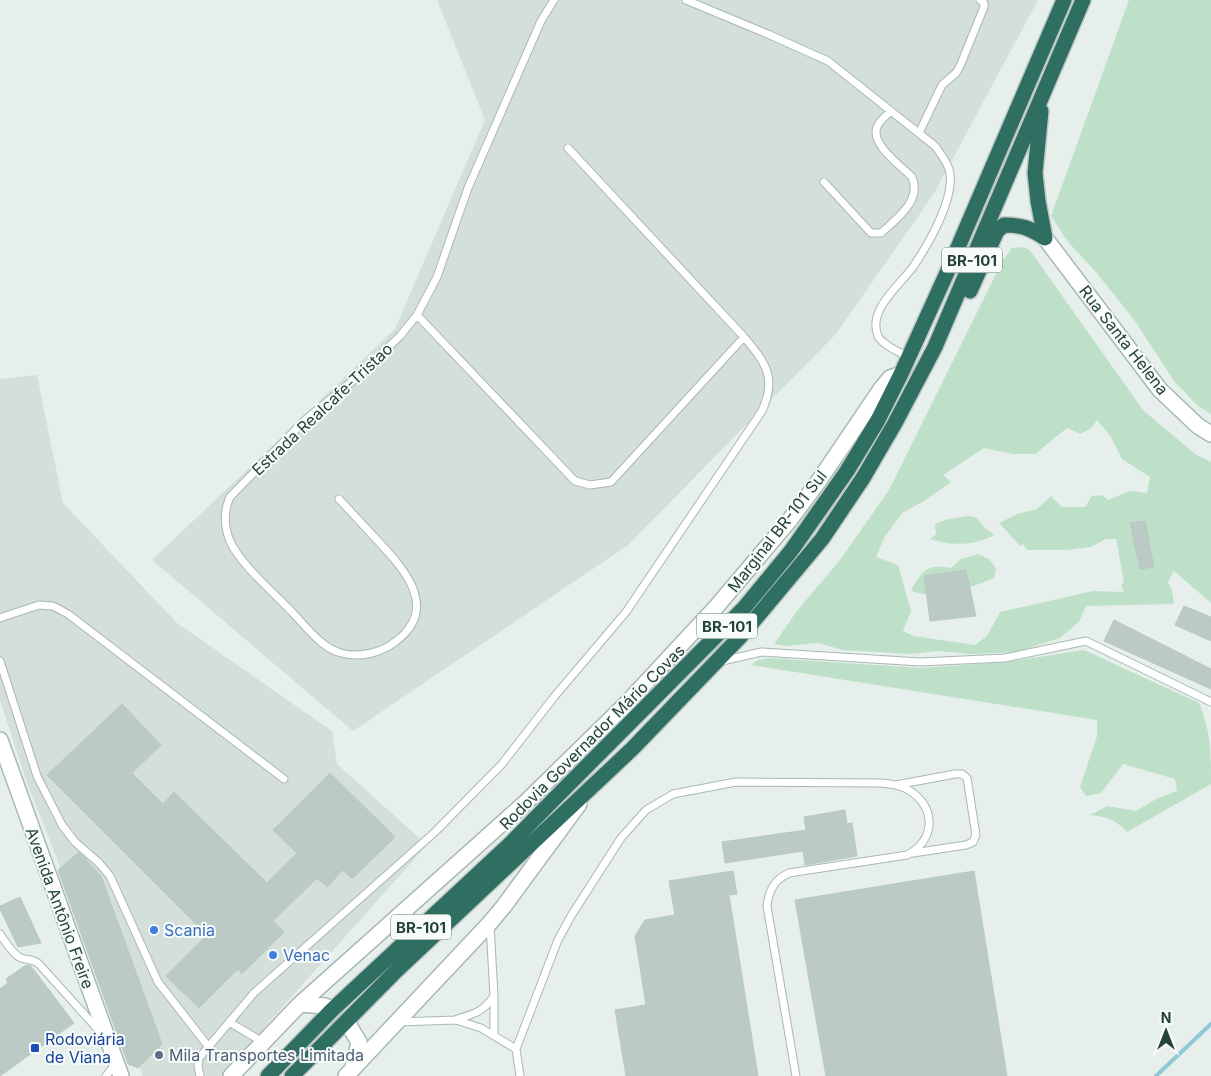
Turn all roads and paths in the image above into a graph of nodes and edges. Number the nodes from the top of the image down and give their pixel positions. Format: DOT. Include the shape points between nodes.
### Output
graph roads {
  1 [pos="554,0"];
  2 [pos="686,0"];
  3 [pos="980,0"];
  4 [pos="1064,0"];
  5 [pos="1083,0"];
  6 [pos="1044,90"];
  7 [pos="890,112"];
  8 [pos="919,133"];
  9 [pos="568,148"];
  10 [pos="824,182"];
  11 [pos="1045,238"];
  12 [pos="417,315"];
  13 [pos="744,337"];
  14 [pos="908,358"];
  15 [pos="901,374"];
  16 [pos="893,427"];
  17 [pos="1211,434"];
  18 [pos="340,499"];
  19 [pos="0,618"];
  20 [pos="0,661"];
  21 [pos="716,662"];
  22 [pos="1211,702"];
  23 [pos="0,740"];
  24 [pos="284,779"];
  25 [pos="896,785"];
  26 [pos="588,793"];
  27 [pos="907,854"];
  28 [pos="489,924"];
  29 [pos="0,934"];
  30 [pos="494,996"];
  31 [pos="300,1004"];
  32 [pos="331,1008"];
  33 [pos="456,1020"];
  34 [pos="229,1022"];
  35 [pos="396,1022"];
  36 [pos="348,1024"];
  37 [pos="494,1035"];
  38 [pos="108,1041"];
  39 [pos="263,1042"];
  40 [pos="208,1046"];
  41 [pos="516,1049"];
  42 [pos="119,1070"];
  43 [pos="350,1072"];
  44 [pos="106,1076"];
  45 [pos="200,1076"];
  46 [pos="230,1076"];
  47 [pos="268,1076"];
  48 [pos="292,1076"];
  49 [pos="520,1076"];
  50 [pos="796,1076"];
  1 -- 12 [label="lane, Estrada Realcafe-Tristao" via="541,21 468,188 437,277"];
  2 -- 7 [label="lane" via="828,61"];
  3 -- 8 [label="lane" via="984,7 960,66 942,85"];
  4 -- 14 [label="highway, Rodovia Governador Mário Covas / BR-101"];
  5 -- 6 [label="highway, Rodovia Governador Mário Covas / BR-101"];
  6 -- 11 [label="highway" via="1035,173"];
  6 -- 16 [label="highway, Rodovia Governador Mário Covas / BR-101" via="935,347"];
  7 -- 8 [label="lane"];
  7 -- 10 [label="lane" via="878,124 875,135 879,145 912,177 914,193 907,209 881,233 871,233"];
  8 -- 14 [label="lane" via="935,146 944,159 951,181 937,224 913,267 885,300 878,315 878,336"];
  9 -- 13 [label="lane"];
  11 -- 16 [label="highway" via="1031,228 1016,225 1004,225 997,231 948,340"];
  11 -- 17 [label="street, Rua Santa Helena" via="1160,390"];
  12 -- 13 [label="lane" via="575,481 590,485 610,482"];
  12 -- 18 [label="lane, Estrada Realcafe-Tristao" via="400,336 306,420 230,497 225,507 231,542 242,560 322,643 342,653 372,654 394,643 414,623 416,597 410,580 398,563"];
  13 -- 34 [label="lane" via="762,359 768,373 768,398 626,612 502,764 435,832 254,993"];
  14 -- 15 [label="highway, Rodovia Governador Mário Covas / BR-101"];
  15 -- 31 [label="street, Marginal BR-101 Sul" via="890,378 881,388 784,527 717,606 626,704 526,802"];
  15 -- 47 [label="highway, Rodovia Governador Mário Covas / BR-101" via="878,420 846,471 791,551 744,608 510,844 332,1010"];
  16 -- 21 [label="highway, Rodovia Governador Mário Covas / BR-101" via="822,539"];
  19 -- 24 [label="lane" via="39,605 53,606 68,614"];
  20 -- 40 [label="lane" via="37,776 62,825 110,876 158,982"];
  21 -- 22 [label="lane" via="761,652 920,662 1005,658 1086,641"];
  21 -- 26 [label="highway, Rodovia Governador Mário Covas / BR-101"];
  23 -- 38 [label="street, Avenida Antônio Freire"];
  25 -- 27 [label="lane" via="919,799 929,821 924,842"];
  25 -- 27 [label="lane" via="955,774 967,778 976,835 973,842"];
  25 -- 41 [label="lane" via="736,782 673,794 646,810 621,838 571,916 558,940"];
  26 -- 28 [label="street"];
  26 -- 48 [label="highway, Rodovia Governador Mário Covas / BR-101" via="396,971"];
  27 -- 50 [label="lane" via="788,873 773,884 767,906"];
  28 -- 30 [label="lane"];
  28 -- 35 [label="street"];
  29 -- 38 [label="lane" via="20,958 39,964"];
  30 -- 33 [label="lane" via="479,1012"];
  30 -- 37 [label="lane"];
  31 -- 32 [label="street"];
  31 -- 39 [label="street, Marginal BR-101 Sul"];
  33 -- 35 [label="lane"];
  33 -- 37 [label="lane"];
  34 -- 39 [label="lane"];
  34 -- 40 [label="lane"];
  35 -- 43 [label="street"];
  36 -- 43 [label="street" via="359,1042"];
  37 -- 41 [label="lane"];
  38 -- 42 [label="street, Avenida Antônio Freire"];
  39 -- 46 [label="street, Marginal BR-101 Sul"];
  40 -- 45 [label="lane" via="199,1058"];
  41 -- 49 [label="lane"];
  42 -- 44 [label="lane"];
}
